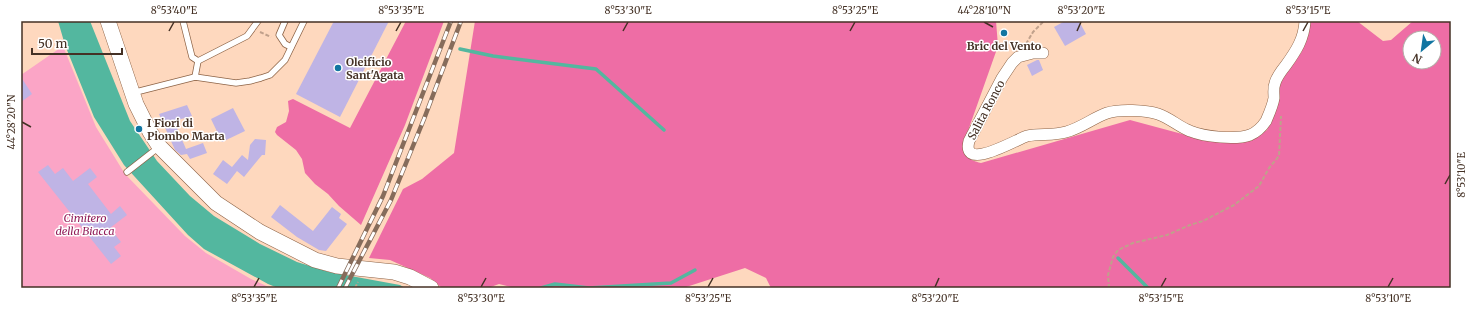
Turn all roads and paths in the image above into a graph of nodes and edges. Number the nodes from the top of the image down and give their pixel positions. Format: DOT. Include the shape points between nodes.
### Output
graph roads {
  1 [pos="108,21"];
  2 [pos="183,21"];
  3 [pos="258,21"];
  4 [pos="285,21"];
  5 [pos="304,21"];
  6 [pos="1044,21"];
  7 [pos="1305,21"];
  8 [pos="253,29"];
  9 [pos="285,44"];
  10 [pos="291,47"];
  11 [pos="1043,53"];
  12 [pos="1018,57"];
  13 [pos="198,61"];
  14 [pos="195,77"];
  15 [pos="132,93"];
  16 [pos="1274,99"];
  17 [pos="156,149"];
  18 [pos="127,172"];
  19 [pos="358,281"];
  20 [pos="355,288"];
  21 [pos="430,288"];
  22 [pos="1108,288"];
  1 -- 15 [label="main road"];
  2 -- 13 [label="lane" via="192,57"];
  3 -- 8 [label="lane"];
  4 -- 9 [label="lane" via="279,35"];
  5 -- 10 [label="lane"];
  6 -- 12 [label="path"];
  7 -- 16 [label="street, Salita Ronco" via="1300,43 1275,83"];
  8 -- 9 [label="path"];
  8 -- 13 [label="lane" via="242,39"];
  9 -- 10 [label="lane"];
  10 -- 14 [label="lane" via="285,60 270,75 250,82 236,83"];
  11 -- 12 [label="street"];
  12 -- 16 [label="street, Salita Ronco" via="1002,78 969,141 968,149 973,154 989,152 1026,136 1063,133 1114,112 1157,114 1190,131 1207,135 1246,136 1265,122"];
  13 -- 14 [label="lane"];
  14 -- 15 [label="lane"];
  15 -- 17 [label="main road"];
  16 -- 22 [label="path" via="1282,112 1279,156 1259,186 1234,205 1203,221 1167,236 1122,247 1114,257 1108,275"];
  17 -- 18 [label="lane"];
  17 -- 21 [label="main road" via="216,203 260,232 315,260 337,266 394,272"];
  19 -- 20 [label="path"];
}
